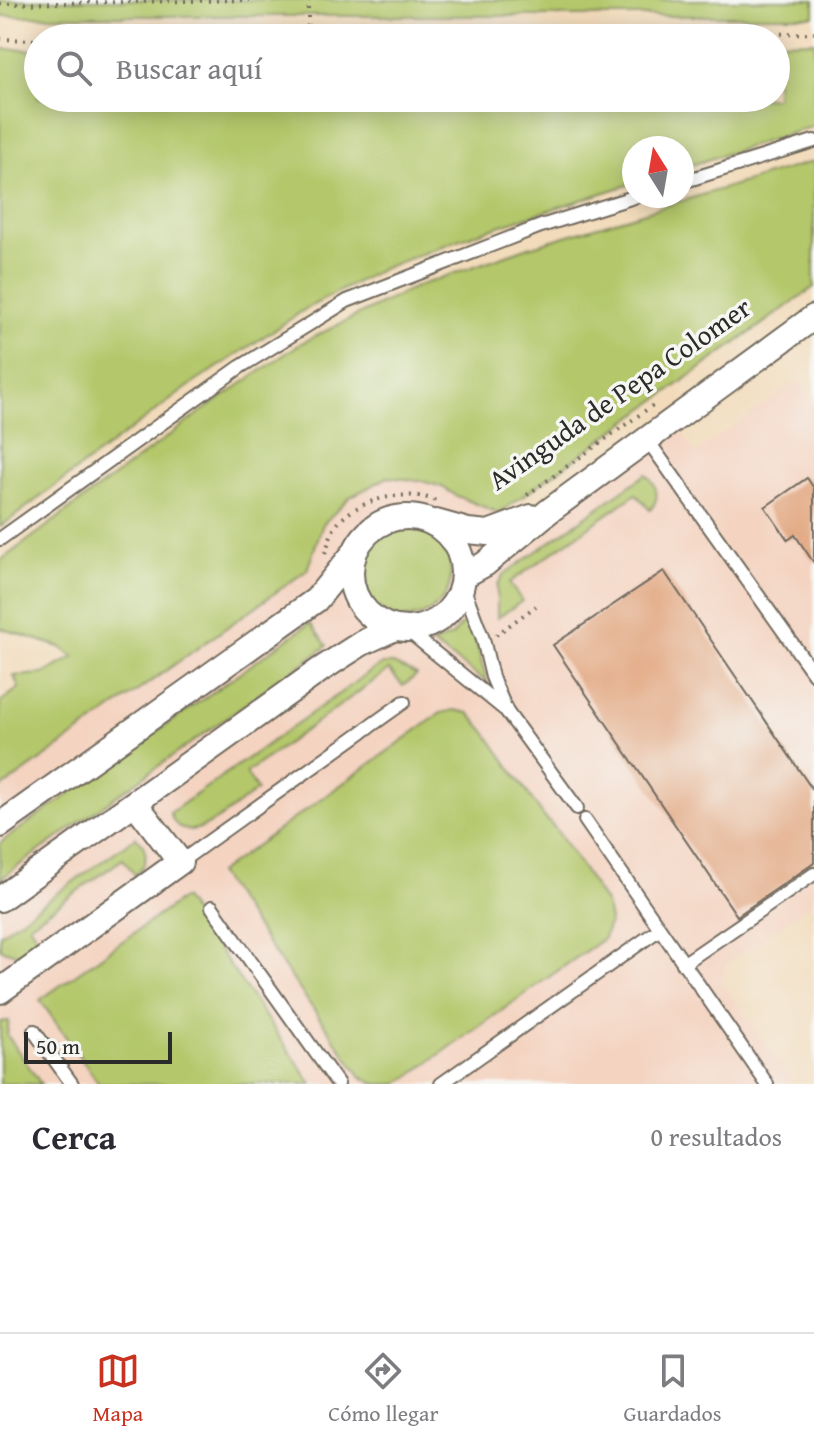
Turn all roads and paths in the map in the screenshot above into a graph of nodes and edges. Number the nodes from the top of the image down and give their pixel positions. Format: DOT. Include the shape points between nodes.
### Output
graph roads {
  1 [pos="249,0"];
  2 [pos="308,0"];
  3 [pos="0,4"];
  4 [pos="308,24"];
  5 [pos="814,33"];
  6 [pos="790,34"];
  7 [pos="0,39"];
  8 [pos="24,40"];
  9 [pos="814,141"];
  10 [pos="694,178"];
  11 [pos="622,201"];
  12 [pos="814,317"];
  13 [pos="663,398"];
  14 [pos="646,438"];
  15 [pos="519,501"];
  16 [pos="444,505"];
  17 [pos="549,511"];
  18 [pos="417,517"];
  19 [pos="0,539"];
  20 [pos="354,553"];
  21 [pos="321,565"];
  22 [pos="463,581"];
  23 [pos="401,629"];
  24 [pos="814,674"];
  25 [pos="404,702"];
  26 [pos="507,712"];
  27 [pos="135,803"];
  28 [pos="577,808"];
  29 [pos="585,820"];
  30 [pos="0,825"];
  31 [pos="180,862"];
  32 [pos="814,874"];
  33 [pos="0,899"];
  34 [pos="212,907"];
  35 [pos="660,929"];
  36 [pos="683,964"];
  37 [pos="2,986"];
  38 [pos="34,1031"];
  39 [pos="72,1084"];
  40 [pos="338,1084"];
  41 [pos="441,1084"];
  42 [pos="767,1084"];
  1 -- 3 [label="path"];
  2 -- 4 [label="path"];
  5 -- 6 [label="path"];
  7 -- 8 [label="path"];
  9 -- 10 [label="lane"];
  11 -- 19 [label="lane" via="347,301 240,367"];
  12 -- 14 [label="street, Avinguda de Pepa Colomer"];
  13 -- 15 [label="path, Avinguda de Pepa Colomer"];
  14 -- 17 [label="street, Avinguda de Pepa Colomer"];
  14 -- 24 [label="lane"];
  16 -- 21 [label="path" via="406,495 362,504 334,528"];
  17 -- 18 [label="street, Avinguda de Pepa Colomer" via="488,533"];
  17 -- 22 [label="street, Avinguda de Pepa Colomer"];
  18 -- 20 [label="street" via="379,524"];
  18 -- 22 [label="street" via="448,533 464,566"];
  20 -- 23 [label="street" via="350,577 361,607 375,621"];
  20 -- 30 [label="street" via="316,600"];
  22 -- 23 [label="street" via="449,612 426,627"];
  22 -- 26 [label="lane"];
  23 -- 26 [label="lane"];
  23 -- 27 [label="street" via="362,643 320,670"];
  25 -- 31 [label="lane"];
  26 -- 28 [label="lane"];
  27 -- 31 [label="street"];
  27 -- 33 [label="street"];
  29 -- 35 [label="lane"];
  31 -- 37 [label="street"];
  32 -- 36 [label="lane"];
  34 -- 40 [label="lane"];
  35 -- 36 [label="lane"];
  35 -- 41 [label="lane"];
  36 -- 42 [label="lane"];
  38 -- 39 [label="lane"];
}
